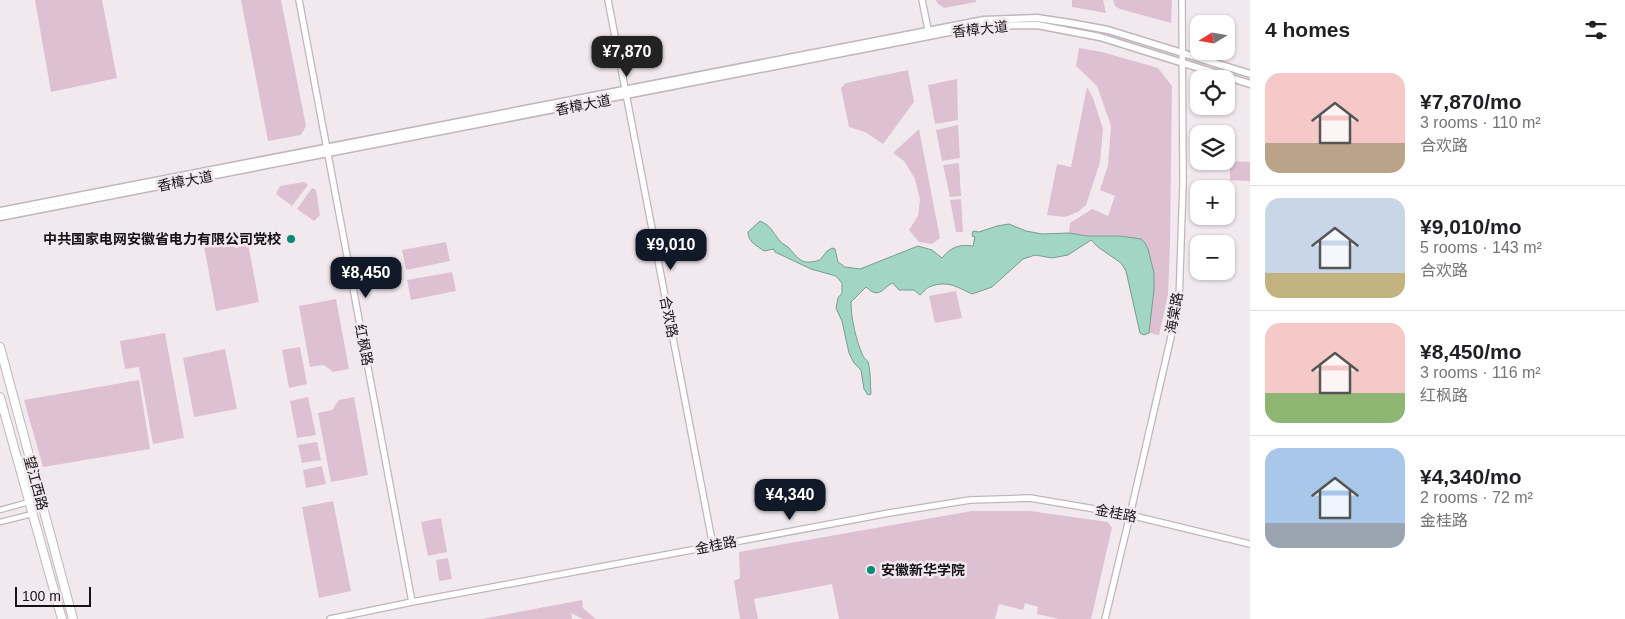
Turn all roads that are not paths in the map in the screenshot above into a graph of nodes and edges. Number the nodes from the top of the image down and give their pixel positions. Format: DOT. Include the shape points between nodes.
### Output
graph roads {
  1 [pos="299,0"];
  2 [pos="608,0"];
  3 [pos="922,0"];
  4 [pos="1182,0"];
  5 [pos="928,34"];
  6 [pos="1182,54"];
  7 [pos="1182,63"];
  8 [pos="1250,74"];
  9 [pos="1250,84"];
  10 [pos="627,93"];
  11 [pos="328,150"];
  12 [pos="0,211"];
  13 [pos="0,217"];
  14 [pos="0,347"];
  15 [pos="0,397"];
  16 [pos="29,502"];
  17 [pos="0,510"];
  18 [pos="32,514"];
  19 [pos="1130,515"];
  20 [pos="0,522"];
  21 [pos="1250,544"];
  22 [pos="713,546"];
  23 [pos="412,602"];
  24 [pos="62,619"];
  25 [pos="74,619"];
  26 [pos="330,619"];
  27 [pos="1105,619"];
  1 -- 11 [label="street, 红枫路"];
  2 -- 10 [label="street, 合欢路"];
  3 -- 5 [label="street"];
  4 -- 6 [label="street, 海棠路"];
  5 -- 6 [label="main road, 香樟大道" via="984,20 1036,18 1108,30"];
  5 -- 7 [label="main road, 香樟大道" via="980,26 1037,25 1100,37"];
  5 -- 10 [label="main road, 香樟大道"];
  6 -- 7 [label="street, 海棠路"];
  6 -- 8 [label="main road, 香樟大道"];
  7 -- 9 [label="main road, 香樟大道"];
  7 -- 19 [label="street, 海棠路" via="1183,183 1178,302"];
  10 -- 11 [label="main road, 香樟大道"];
  10 -- 22 [label="street, 合欢路"];
  11 -- 12 [label="main road, 香樟大道"];
  11 -- 13 [label="main road, 香樟大道"];
  11 -- 23 [label="street, 红枫路"];
  14 -- 25 [label="main road, 望江西路"];
  15 -- 16 [label="main road, 望江西路"];
  16 -- 17 [label="street"];
  16 -- 18 [label="main road, 望江西路"];
  18 -- 20 [label="street"];
  18 -- 24 [label="main road, 望江西路"];
  19 -- 21 [label="street, 金桂路"];
  19 -- 22 [label="street, 金桂路" via="1030,498 970,500"];
  19 -- 27 [label="street, 海棠路"];
  22 -- 23 [label="street, 金桂路"];
  23 -- 26 [label="street, 金桂路"];
}
